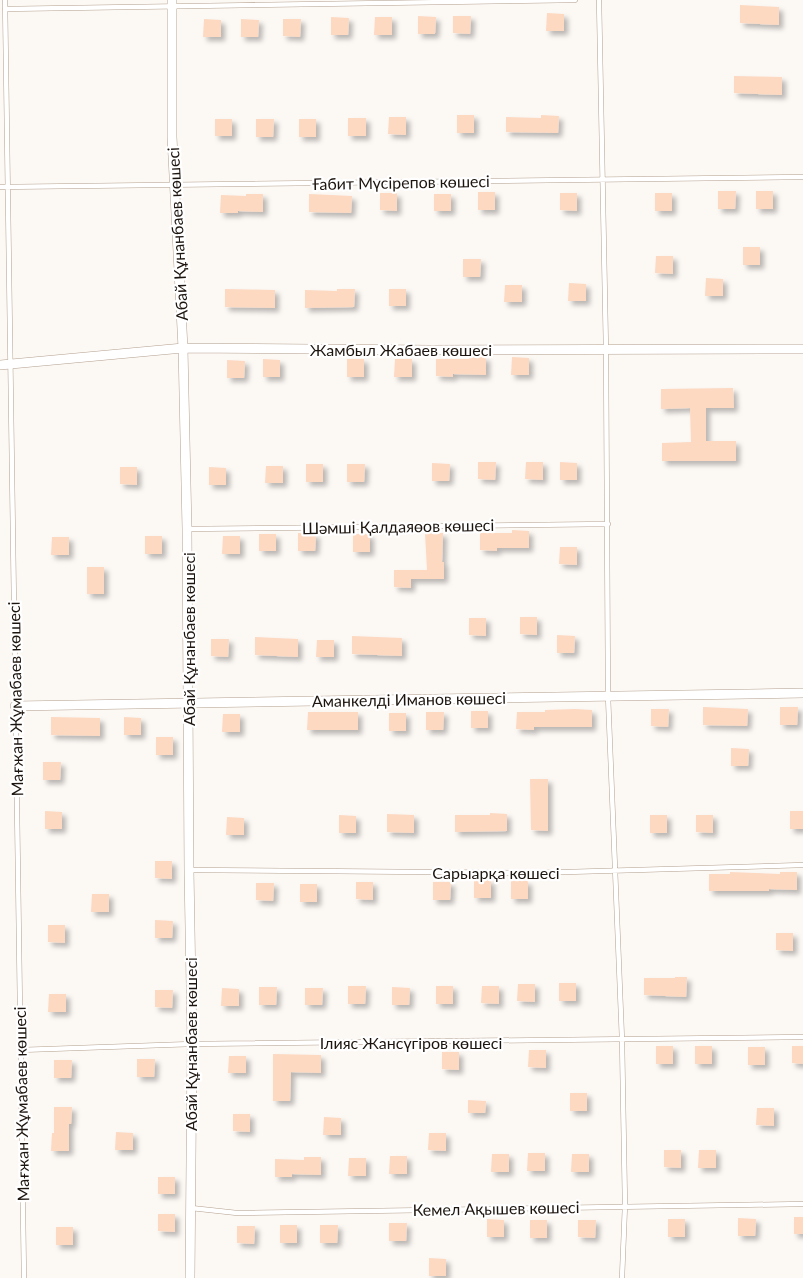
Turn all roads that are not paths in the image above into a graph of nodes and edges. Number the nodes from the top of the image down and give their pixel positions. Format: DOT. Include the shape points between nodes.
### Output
graph roads {
  1 [pos="575,0"];
  2 [pos="600,0"];
  3 [pos="3,1"];
  4 [pos="172,4"];
  5 [pos="5,10"];
  6 [pos="803,177"];
  7 [pos="603,180"];
  8 [pos="174,185"];
  9 [pos="0,187"];
  10 [pos="7,187"];
  11 [pos="183,348"];
  12 [pos="803,349"];
  13 [pos="606,350"];
  14 [pos="0,365"];
  15 [pos="11,365"];
  16 [pos="608,524"];
  17 [pos="187,529"];
  18 [pos="803,693"];
  19 [pos="608,696"];
  20 [pos="188,703"];
  21 [pos="15,706"];
  22 [pos="803,865"];
  23 [pos="189,870"];
  24 [pos="614,871"];
  25 [pos="803,1038"];
  26 [pos="622,1040"];
  27 [pos="192,1044"];
  28 [pos="20,1050"];
  29 [pos="803,1204"];
  30 [pos="625,1205"];
  31 [pos="190,1208"];
  32 [pos="24,1278"];
  33 [pos="190,1278"];
  34 [pos="622,1278"];
  1 -- 4 [label="lane"];
  2 -- 7 [label="lane"];
  3 -- 5 [label="lane, Мағжан Жұмабаев көшесі"];
  4 -- 5 [label="lane"];
  4 -- 8 [label="street, Абай Құнанбаев көшесі"];
  5 -- 10 [label="lane, Мағжан Жұмабаев көшесі"];
  6 -- 7 [label="lane, Ғабит Мүсірепов көшесі"];
  7 -- 8 [label="lane, Ғабит Мүсірепов көшесі"];
  7 -- 13 [label="lane"];
  8 -- 10 [label="lane, Ғабит Мүсірепов көшесі"];
  8 -- 11 [label="street, Абай Құнанбаев көшесі"];
  9 -- 10 [label="lane, Ғабит Мүсірепов көшесі"];
  10 -- 15 [label="lane, Мағжан Жұмабаев көшесі"];
  11 -- 13 [label="street, Жамбыл Жабаев көшесі"];
  11 -- 15 [label="street, Жамбыл Жабаев көшесі"];
  11 -- 17 [label="street, Абай Құнанбаев көшесі"];
  12 -- 13 [label="street, Жамбыл Жабаев көшесі"];
  13 -- 16 [label="lane"];
  14 -- 15 [label="street, Жамбыл Жабаев көшесі"];
  15 -- 21 [label="lane, Мағжан Жұмабаев көшесі"];
  16 -- 17 [label="lane, Шәмші Қалдаяөов көшесі"];
  16 -- 19 [label="lane"];
  17 -- 20 [label="street, Абай Құнанбаев көшесі"];
  18 -- 19 [label="street, Аманкелді Иманов көшесі"];
  19 -- 20 [label="street, Аманкелді Иманов көшесі"];
  19 -- 24 [label="lane"];
  20 -- 21 [label="street, Аманкелді Иманов көшесі"];
  20 -- 23 [label="street, Абай Құнанбаев көшесі"];
  21 -- 28 [label="lane, Мағжан Жұмабаев көшесі"];
  22 -- 24 [label="lane, Сарыарқа көшесі"];
  23 -- 24 [label="lane, Сарыарқа көшесі"];
  23 -- 27 [label="street, Абай Құнанбаев көшесі"];
  24 -- 26 [label="lane"];
  25 -- 26 [label="lane, Ілияс Жансүгіров көшесі"];
  26 -- 27 [label="lane, Ілияс Жансүгіров көшесі"];
  26 -- 30 [label="lane"];
  27 -- 28 [label="lane, Ілияс Жансүгіров көшесі"];
  27 -- 31 [label="street, Абай Құнанбаев көшесі"];
  28 -- 32 [label="lane, Мағжан Жұмабаев көшесі"];
  29 -- 30 [label="lane, Кемел Ақышев көшесі"];
  30 -- 31 [label="lane, Кемел Ақышев көшесі" via="237,1213"];
  30 -- 34 [label="lane"];
  31 -- 33 [label="street, Абай Құнанбаев көшесі"];
}
